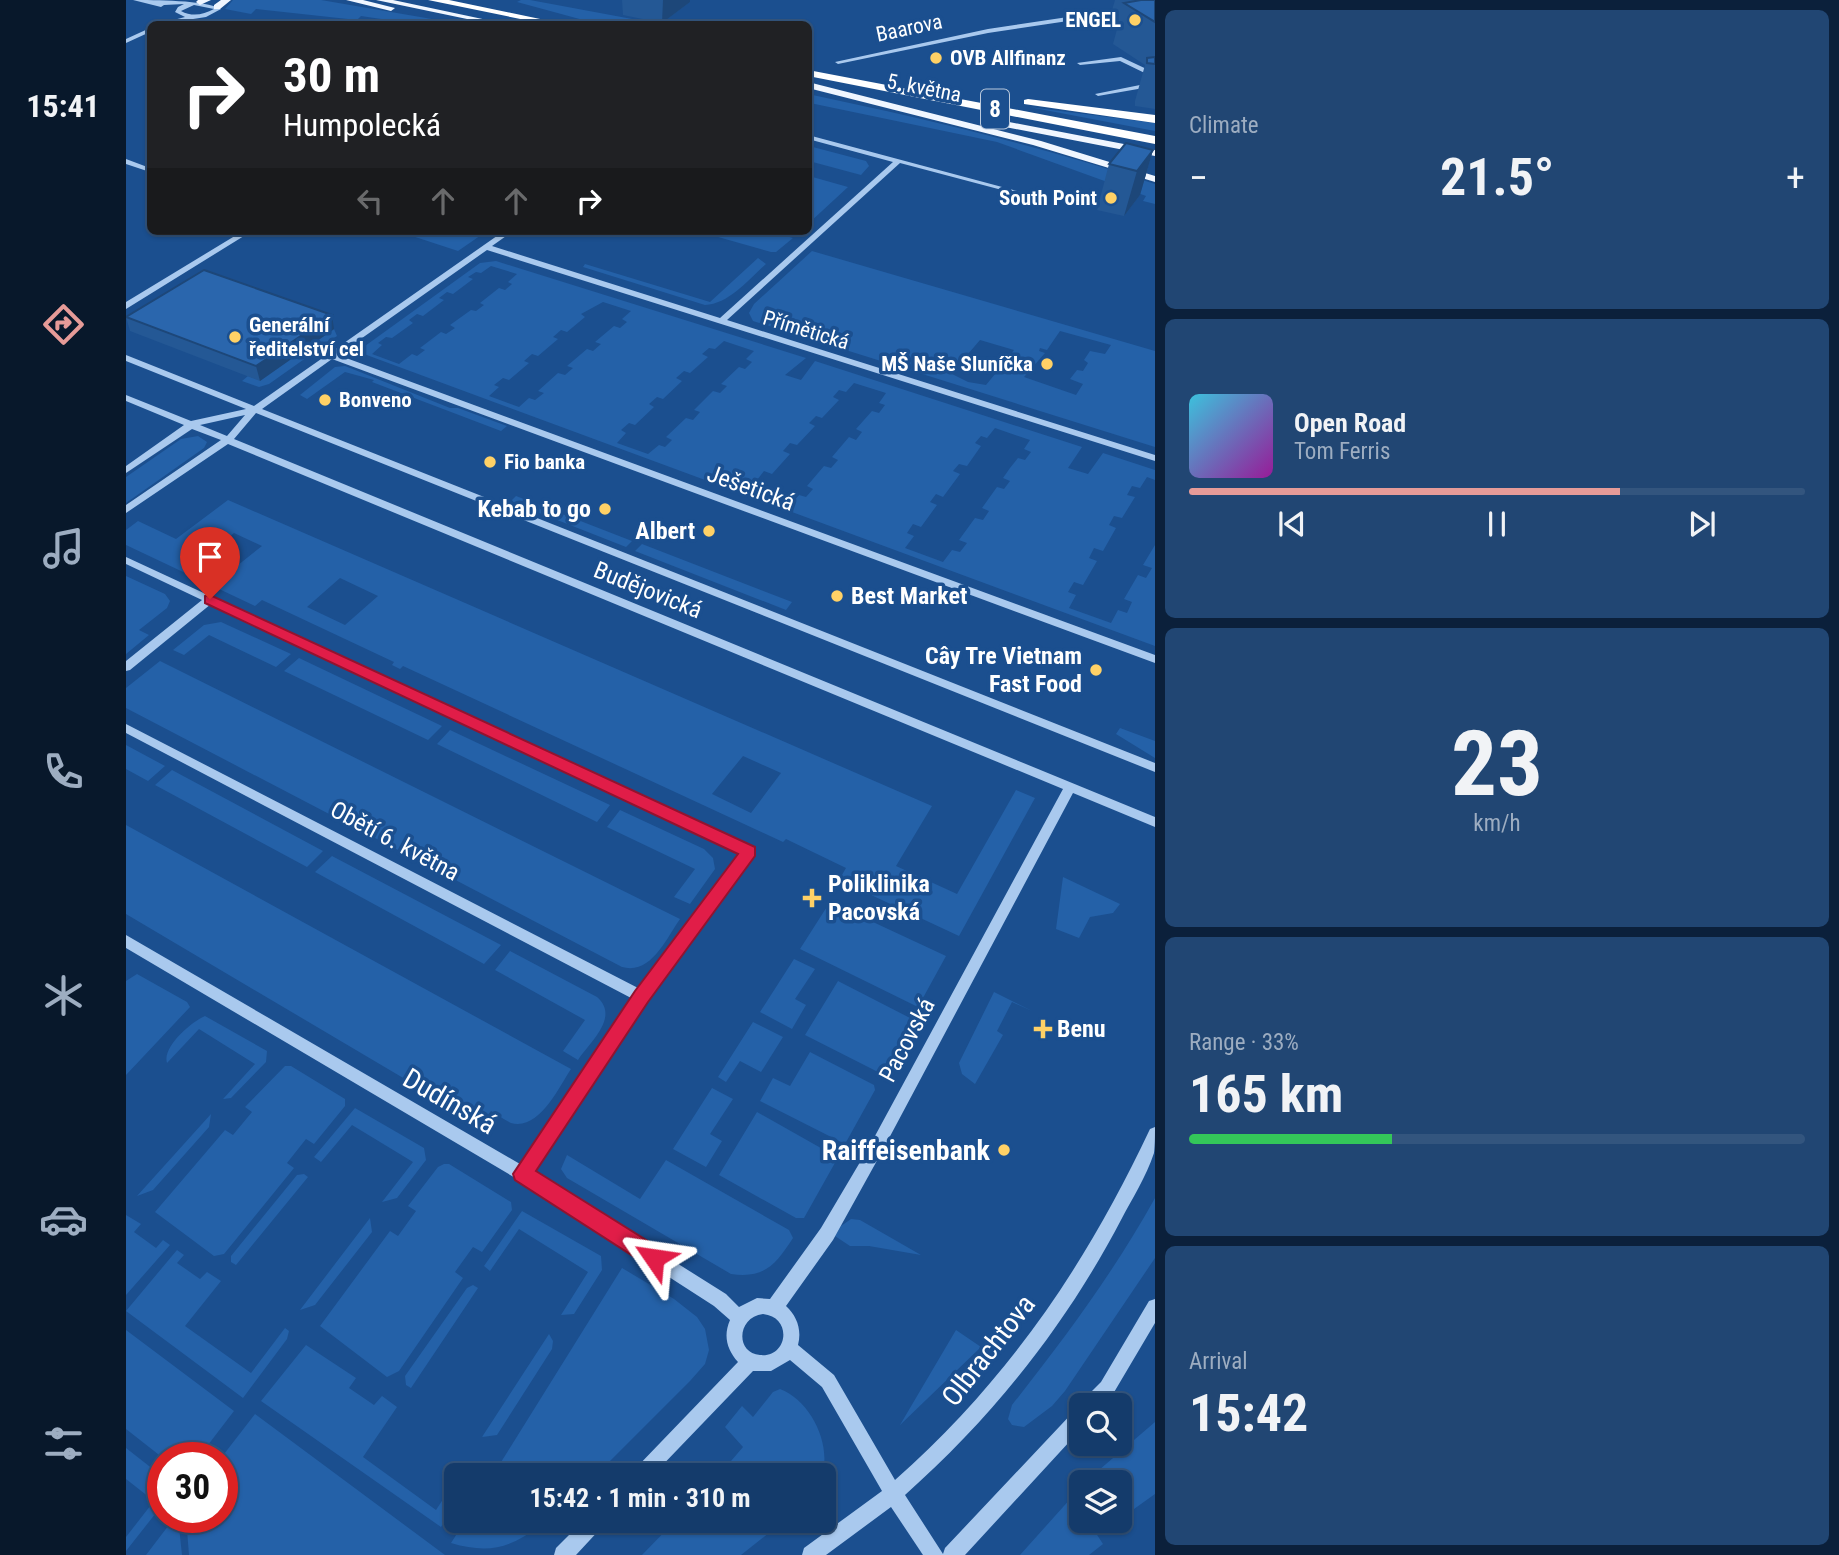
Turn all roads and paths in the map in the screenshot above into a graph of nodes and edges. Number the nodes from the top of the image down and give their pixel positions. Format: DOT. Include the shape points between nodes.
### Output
graph roads {
  1 [pos="136,0"];
  2 [pos="227,0"];
  3 [pos="350,0"];
  4 [pos="380,0"];
  5 [pos="433,0"];
  6 [pos="200,2"];
  7 [pos="155,3"];
  8 [pos="1155,6"];
  9 [pos="217,7"];
  10 [pos="178,12"];
  11 [pos="447,13"];
  12 [pos="199,16"];
  13 [pos="168,21"];
  14 [pos="177,21"];
  15 [pos="487,21"];
  16 [pos="543,21"];
  17 [pos="147,31"];
  18 [pos="126,41"];
  19 [pos="838,62"];
  20 [pos="1080,63"];
  21 [pos="812,74"];
  22 [pos="1155,76"];
  23 [pos="835,78"];
  24 [pos="1155,84"];
  25 [pos="812,86"];
  26 [pos="812,86"];
  27 [pos="1098,94"];
  28 [pos="1155,119"];
  29 [pos="812,139"];
  30 [pos="1155,140"];
  31 [pos="1155,153"];
  32 [pos="126,161"];
  33 [pos="898,161"];
  34 [pos="147,169"];
  35 [pos="1155,179"];
  36 [pos="1032,196"];
  37 [pos="241,235"];
  38 [pos="503,235"];
  39 [pos="486,247"];
  40 [pos="126,306"];
  41 [pos="720,321"];
  42 [pos="332,356"];
  43 [pos="126,358"];
  44 [pos="126,398"];
  45 [pos="254,410"];
  46 [pos="192,424"];
  47 [pos="229,439"];
  48 [pos="1155,458"];
  49 [pos="126,470"];
  50 [pos="126,510"];
  51 [pos="126,560"];
  52 [pos="210,599"];
  53 [pos="1155,659"];
  54 [pos="126,667"];
  55 [pos="126,727"];
  56 [pos="1155,768"];
  57 [pos="1070,786"];
  58 [pos="1155,822"];
  59 [pos="126,941"];
  60 [pos="642,997"];
  61 [pos="1155,1134"];
  62 [pos="523,1174"];
  63 [pos="1155,1307"];
  64 [pos="774,1308"];
  65 [pos="739,1318"];
  66 [pos="790,1349"];
  67 [pos="751,1361"];
  68 [pos="1102,1393"];
  69 [pos="1069,1429"];
  70 [pos="653,1463"];
  71 [pos="893,1493"];
  72 [pos="584,1533"];
  73 [pos="563,1555"];
  74 [pos="811,1555"];
  75 [pos="934,1555"];
  76 [pos="952,1555"];
  1 -- 7 [label="street"];
  2 -- 9 [label="main road"];
  3 -- 11 [label="main road"];
  4 -- 11 [label="main road"];
  5 -- 16 [label="highway"];
  6 -- 7 [label="street"];
  6 -- 9 [label="street"];
  6 -- 10 [label="street"];
  7 -- 10 [label="street"];
  8 -- 19 [label="street, Baarova" via="963,35"];
  9 -- 12 [label="street" via="213,13"];
  10 -- 12 [label="street"];
  10 -- 13 [label="street"];
  11 -- 15 [label="main road"];
  12 -- 14 [label="street"];
  17 -- 18 [label="street"];
  20 -- 22 [label="street" via="1121,59"];
  21 -- 23 [label="highway, 5. května / 8"];
  23 -- 28 [label="highway"];
  23 -- 30 [label="highway, 5. května / 8"];
  24 -- 27 [label="street"];
  25 -- 31 [label="main road, 5. května / 8"];
  26 -- 35 [label="main road" via="1037,143"];
  29 -- 33 [label="street"];
  32 -- 34 [label="street"];
  33 -- 36 [label="street"];
  33 -- 41 [label="street"];
  37 -- 40 [label="street"];
  38 -- 39 [label="street"];
  39 -- 41 [label="street, Přímětická"];
  39 -- 42 [label="street"];
  41 -- 48 [label="street, Přímětická"];
  42 -- 45 [label="street"];
  42 -- 53 [label="street, Ješetická"];
  43 -- 45 [label="street, Budějovická"];
  44 -- 46 [label="street, Budějovická"];
  45 -- 46 [label="street"];
  45 -- 47 [label="street"];
  45 -- 56 [label="street, Budějovická"];
  46 -- 47 [label="street, Budějovická"];
  46 -- 49 [label="street"];
  47 -- 50 [label="street"];
  47 -- 57 [label="street, Budějovická"];
  51 -- 52 [label="street"];
  52 -- 54 [label="street"];
  52 -- 60 [label="street" via="749,852"];
  55 -- 60 [label="street, Obětí 6. května"];
  57 -- 58 [label="street, Budějovická"];
  57 -- 64 [label="street, Pacovská" via="874,1152 827,1234"];
  59 -- 62 [label="street, Dudínská"];
  60 -- 62 [label="street"];
  61 -- 71 [label="street, Olbrachtova" via="1107,1235 1024,1356 954,1437"];
  62 -- 65 [label="street, Dudínská" via="720,1300"];
  63 -- 68 [label="street"];
  64 -- 65 [label="street" via="755,1307"];
  64 -- 66 [label="street" via="788,1321"];
  65 -- 67 [label="street" via="737,1347"];
  66 -- 67 [label="street" via="769,1365"];
  66 -- 71 [label="street" via="828,1381"];
  67 -- 70 [label="street"];
  69 -- 76 [label="street"];
  71 -- 74 [label="street, Olbrachtova"];
  71 -- 75 [label="street"];
  72 -- 73 [label="street"];
}
